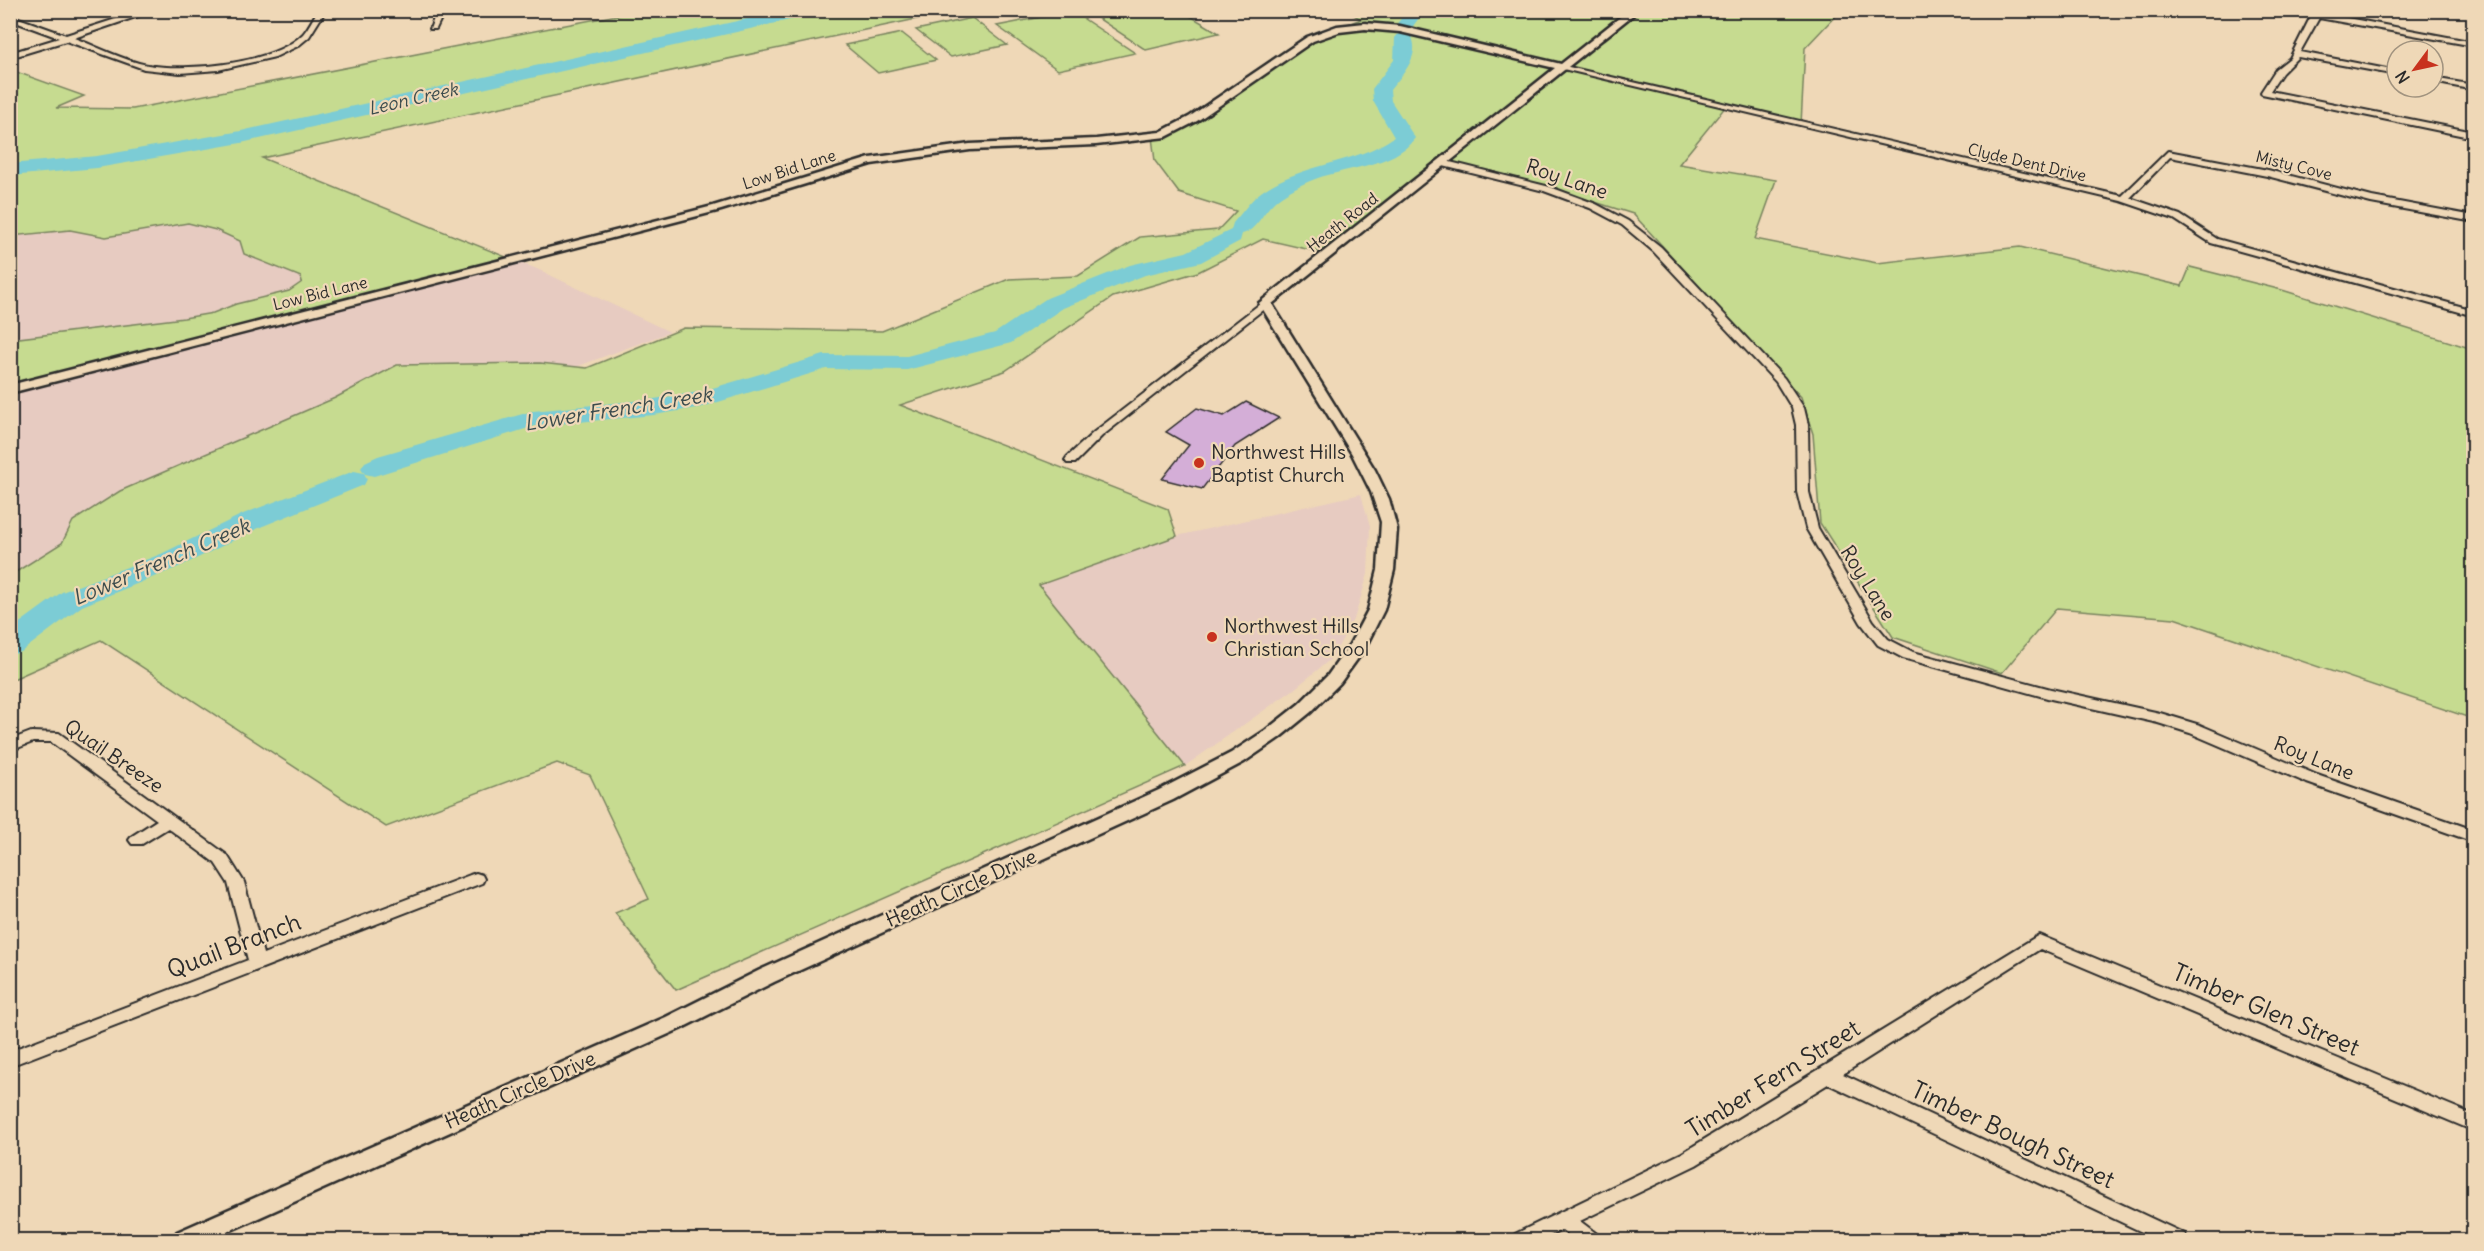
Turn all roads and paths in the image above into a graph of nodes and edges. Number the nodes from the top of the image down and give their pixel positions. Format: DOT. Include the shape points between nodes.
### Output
graph roads {
  1 [pos="153,10"];
  2 [pos="322,10"];
  3 [pos="441,10"];
  4 [pos="1635,10"];
  5 [pos="2290,10"];
  6 [pos="2316,15"];
  7 [pos="10,17"];
  8 [pos="433,27"];
  9 [pos="68,38"];
  10 [pos="2474,44"];
  11 [pos="2296,54"];
  12 [pos="10,56"];
  13 [pos="1563,67"];
  14 [pos="2385,72"];
  15 [pos="2445,82"];
  16 [pos="2474,88"];
  17 [pos="2474,135"];
  18 [pos="1442,163"];
  19 [pos="2124,199"];
  20 [pos="2474,219"];
  21 [pos="1266,303"];
  22 [pos="2474,312"];
  23 [pos="10,389"];
  24 [pos="1071,460"];
  25 [pos="10,746"];
  26 [pos="170,820"];
  27 [pos="2474,836"];
  28 [pos="137,840"];
  29 [pos="476,879"];
  30 [pos="2039,940"];
  31 [pos="257,963"];
  32 [pos="10,1059"];
  33 [pos="1827,1075"];
  34 [pos="2474,1124"];
  35 [pos="1564,1221"];
  36 [pos="184,1240"];
  37 [pos="1522,1240"];
  38 [pos="1590,1240"];
  39 [pos="2178,1240"];
  1 -- 9 [label="street"];
  2 -- 9 [label="street" via="306,35 285,50 256,61 199,71 150,68"];
  3 -- 8 [label="street"];
  4 -- 13 [label="street, Heath Road"];
  5 -- 6 [label="street"];
  6 -- 10 [label="street"];
  6 -- 11 [label="street"];
  7 -- 9 [label="street"];
  9 -- 12 [label="street"];
  11 -- 14 [label="street"];
  11 -- 17 [label="street" via="2265,92"];
  13 -- 18 [label="street, Heath Road"];
  13 -- 19 [label="street, Clyde Dent Drive"];
  13 -- 23 [label="street, Low Bid Lane" via="1387,27 1337,29 1310,39 1193,119 1162,135 970,147 870,161 717,208"];
  15 -- 16 [label="street"];
  18 -- 21 [label="street, Heath Road"];
  18 -- 27 [label="street, Roy Lane" via="1547,189 1625,223 1657,249 1780,380 1798,408 1802,426 1803,492 1812,528 1883,642 1908,655 2195,729 2312,779"];
  19 -- 20 [label="street, Misty Cove" via="2168,154"];
  19 -- 22 [label="street, Clyde Dent Drive" via="2177,217 2214,241"];
  21 -- 24 [label="street, Heath Road" via="1098,434"];
  21 -- 36 [label="street, Heath Circle Drive" via="1376,482 1388,519 1388,553 1375,615 1335,677 1297,717 1218,770 1166,795 767,976 673,1023"];
  25 -- 26 [label="street, Quail Breeze" via="31,737 60,740"];
  26 -- 28 [label="street, Quail Breeze"];
  26 -- 31 [label="street, Quail Breeze" via="230,870 241,896"];
  29 -- 31 [label="street, Quail Branch"];
  30 -- 33 [label="street, Timber Fern Street"];
  30 -- 34 [label="street, Timber Glen Street"];
  31 -- 32 [label="street, Quail Branch"];
  33 -- 35 [label="street, Timber Fern Street" via="1689,1159"];
  33 -- 39 [label="street, Timber Bough Street"];
  35 -- 37 [label="street, Timber Fern Street"];
  35 -- 38 [label="street"];
}
